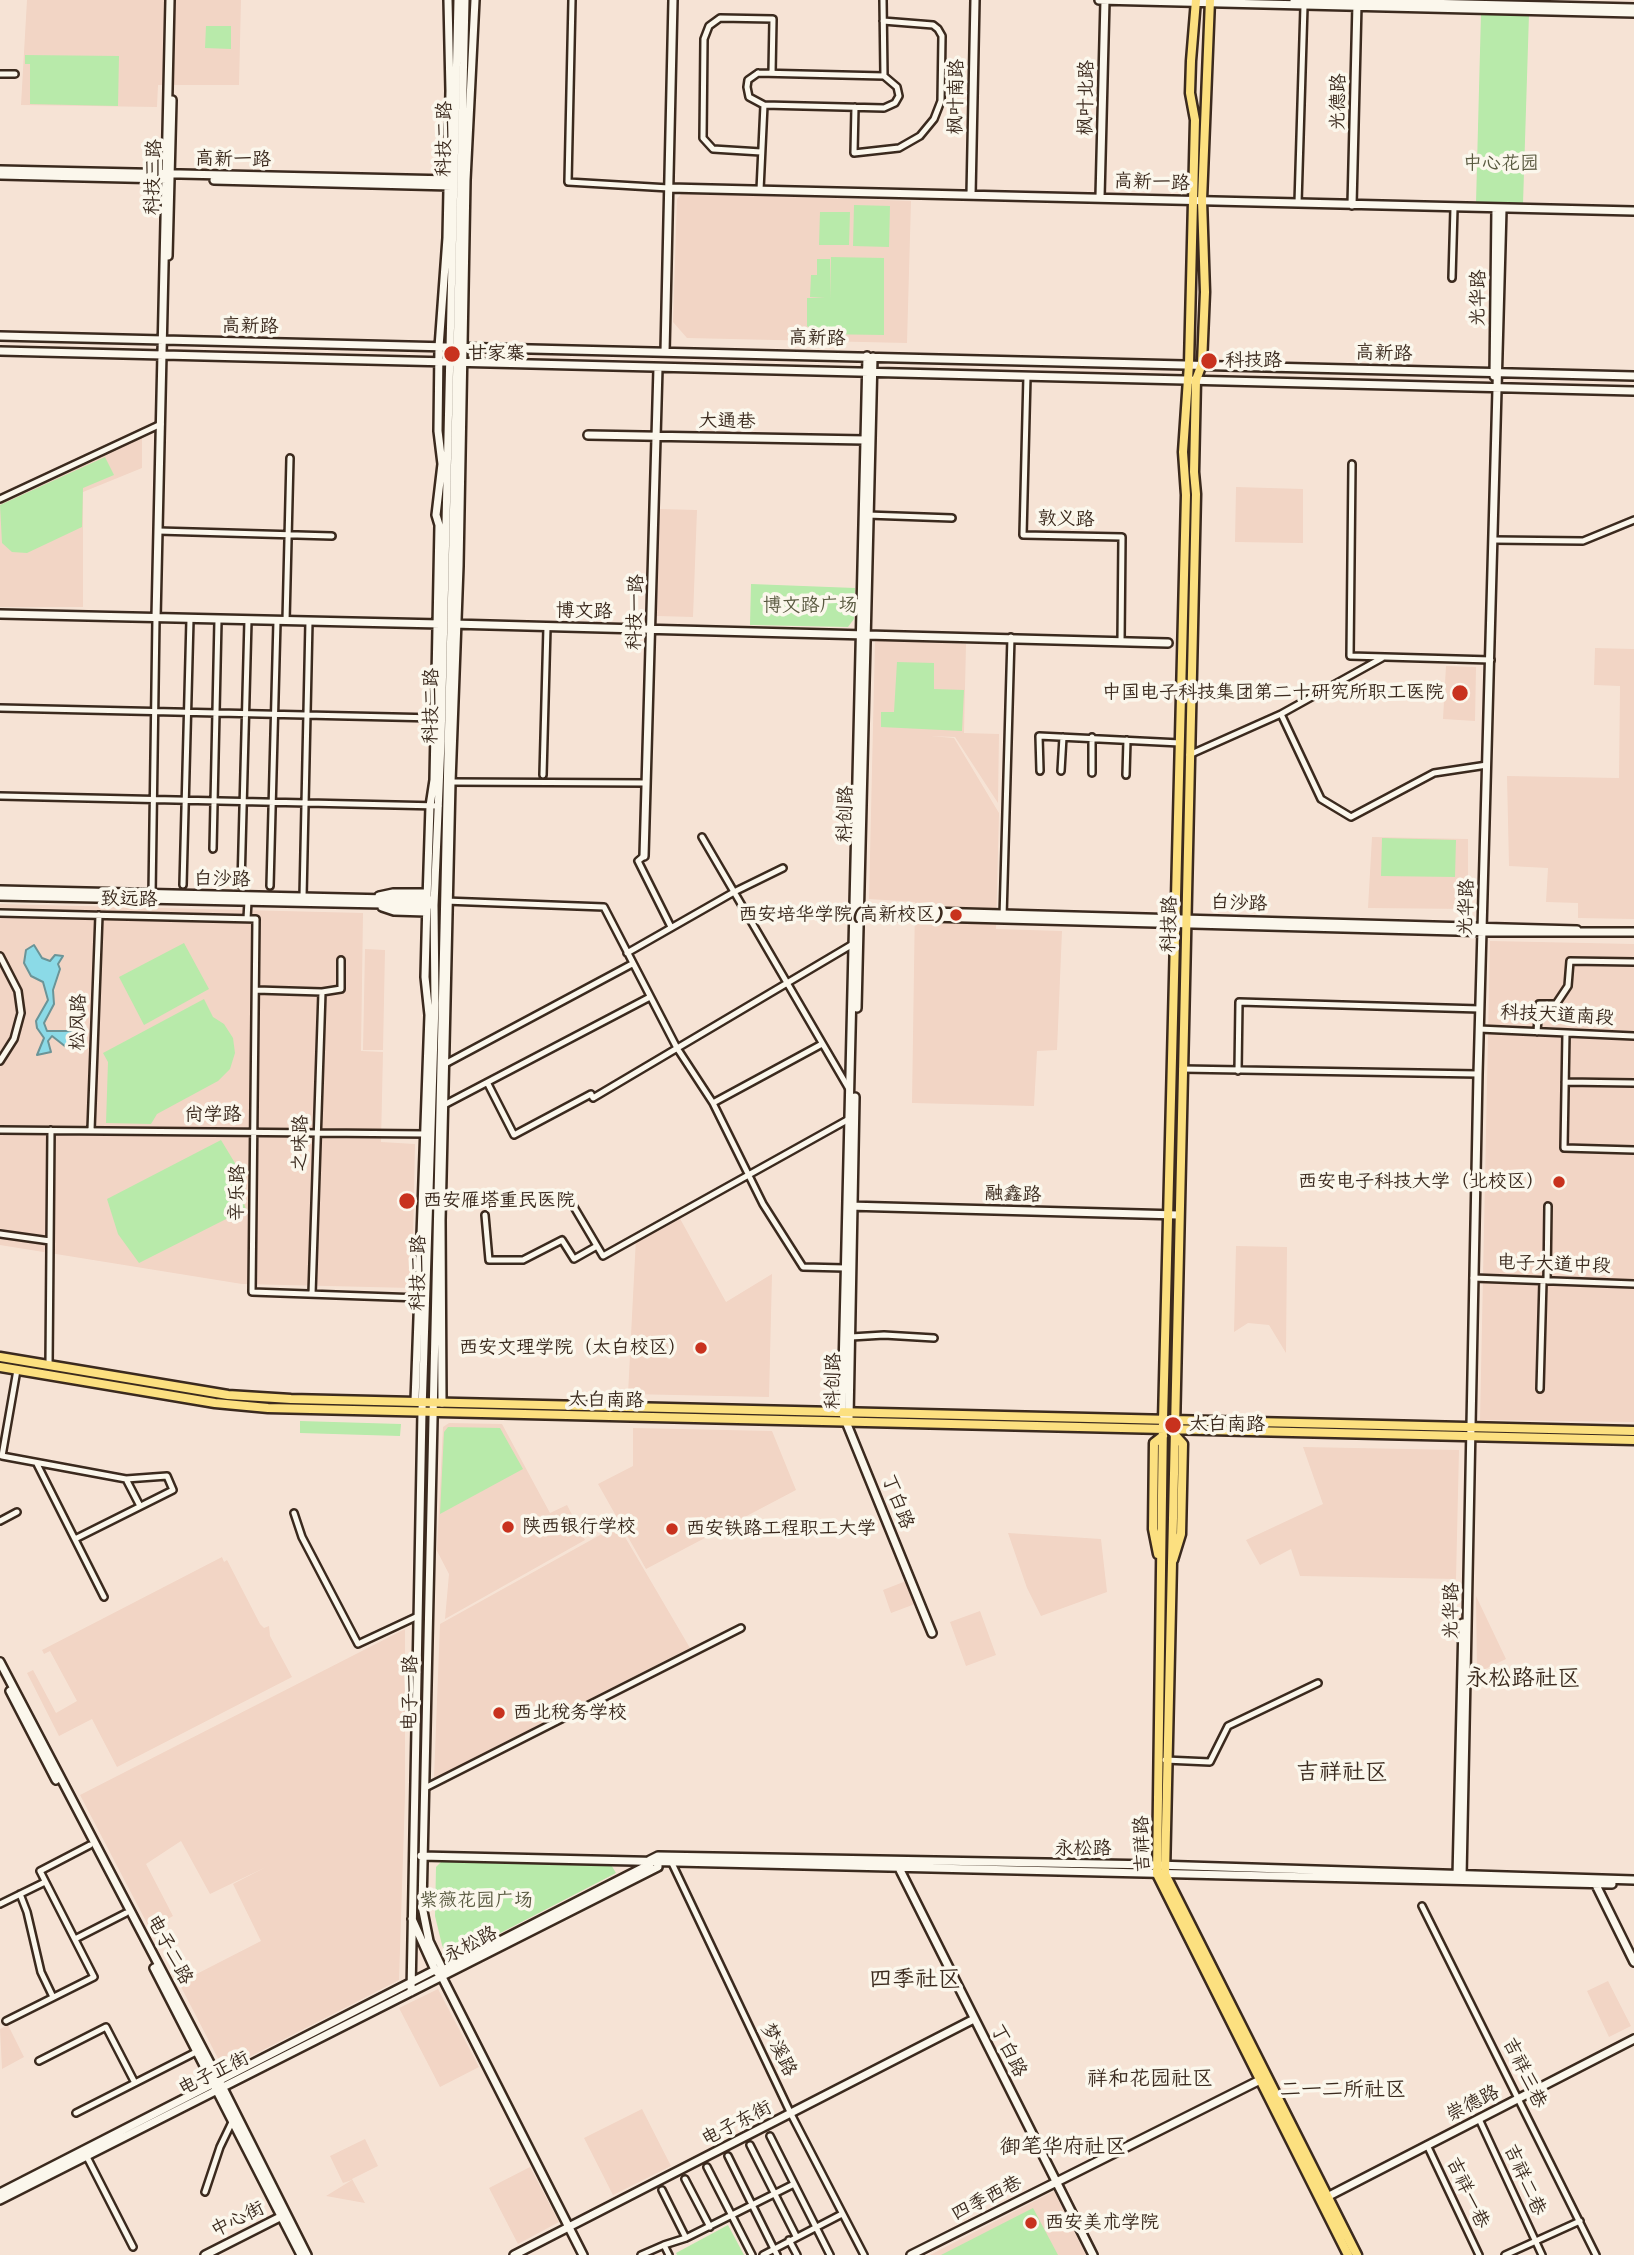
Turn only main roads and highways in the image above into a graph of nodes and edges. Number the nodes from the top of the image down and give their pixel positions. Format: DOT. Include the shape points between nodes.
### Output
graph roads {
  1 [pos="1194,1"];
  2 [pos="1209,2"];
  3 [pos="1198,200"];
  4 [pos="1174,1215"];
  5 [pos="0,1357"];
  6 [pos="0,1367"];
  7 [pos="847,1415"];
  8 [pos="1163,1420"];
  9 [pos="1175,1420"];
  10 [pos="1634,1431"];
  11 [pos="1174,1432"];
  12 [pos="1163,1433"];
  13 [pos="1634,1440"];
  14 [pos="1166,1566"];
  15 [pos="1161,1870"];
  16 [pos="1262,2079"];
  17 [pos="1348,2255"];
  18 [pos="1357,2255"];
  1 -- 3 [label="main road, 科技路" via="1191,93"];
  2 -- 3 [label="main road, 科技路"];
  3 -- 4 [label="main road, 科技路" via="1185,380"];
  3 -- 4 [label="main road, 科技路" via="1205,292 1202,364 1196,380 1186,921"];
  4 -- 8 [label="main road, 科技路"];
  4 -- 9 [label="main road, 科技路"];
  5 -- 7 [label="main road, 太白南路" via="228,1395"];
  6 -- 7 [label="main road, 太白南路" via="268,1408"];
  7 -- 8 [label="main road, 太白南路"];
  7 -- 12 [label="main road, 太白南路"];
  8 -- 9 [label="main road, 太白南路"];
  8 -- 12 [label="main road, 科技路"];
  9 -- 10 [label="main road, 太白南路"];
  9 -- 11 [label="main road, 科技路"];
  11 -- 12 [label="main road, 太白南路"];
  11 -- 13 [label="main road, 太白南路"];
  11 -- 14 [label="main road, 吉祥路"];
  12 -- 14 [label="main road, 吉祥路"];
  14 -- 15 [label="main road, 吉祥路"];
  14 -- 15 [label="main road, 吉祥路"];
  15 -- 16 [label="main road, 吉祥路"];
  16 -- 17 [label="main road, 吉祥路"];
  16 -- 18 [label="main road, 吉祥路"];
}
